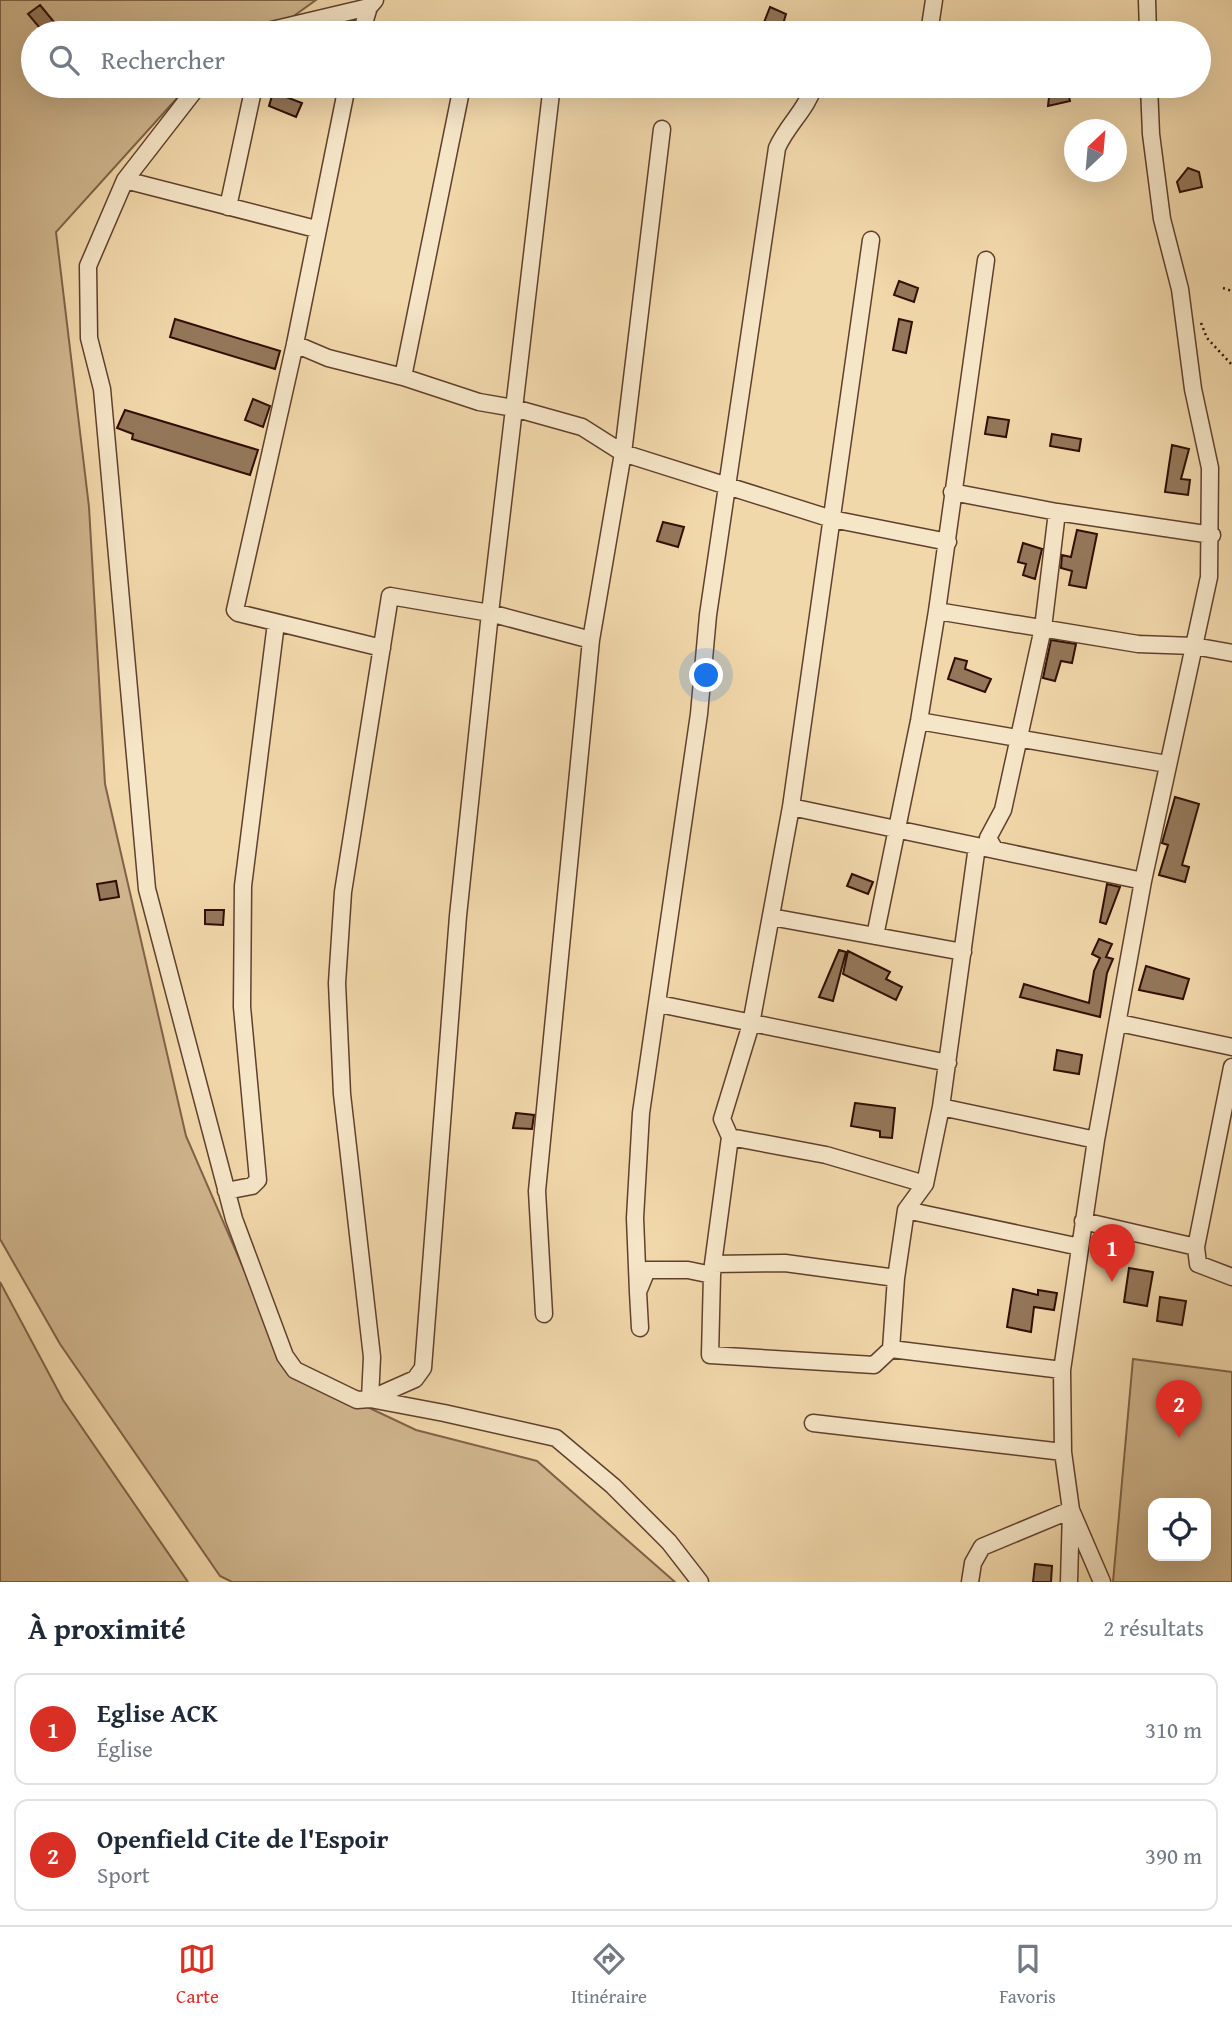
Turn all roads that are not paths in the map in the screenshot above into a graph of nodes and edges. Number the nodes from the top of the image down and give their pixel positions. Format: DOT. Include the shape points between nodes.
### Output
graph roads {
  1 [pos="934,0"];
  2 [pos="1147,0"];
  3 [pos="372,4"];
  4 [pos="306,21"];
  5 [pos="366,21"];
  6 [pos="931,21"];
  7 [pos="1148,21"];
  8 [pos="189,98"];
  9 [pos="251,98"];
  10 [pos="344,98"];
  11 [pos="460,98"];
  12 [pos="550,98"];
  13 [pos="810,98"];
  14 [pos="1150,98"];
  15 [pos="662,129"];
  16 [pos="125,180"];
  17 [pos="228,207"];
  18 [pos="316,229"];
  19 [pos="871,240"];
  20 [pos="986,260"];
  21 [pos="295,344"];
  22 [pos="403,377"];
  23 [pos="514,408"];
  24 [pos="622,453"];
  25 [pos="728,486"];
  26 [pos="952,492"];
  27 [pos="1057,512"];
  28 [pos="832,519"];
  29 [pos="1212,535"];
  30 [pos="948,542"];
  31 [pos="937,611"];
  32 [pos="490,613"];
  33 [pos="276,623"];
  34 [pos="1043,628"];
  35 [pos="591,640"];
  36 [pos="1194,646"];
  37 [pos="382,648"];
  38 [pos="1232,653"];
  39 [pos="919,720"];
  40 [pos="1018,738"];
  41 [pos="1167,764"];
  42 [pos="791,807"];
  43 [pos="897,829"];
  44 [pos="977,846"];
  45 [pos="995,850"];
  46 [pos="1143,881"];
  47 [pos="771,917"];
  48 [pos="875,936"];
  49 [pos="963,952"];
  50 [pos="659,1004"];
  51 [pos="1119,1023"];
  52 [pos="751,1024"];
  53 [pos="1232,1047"];
  54 [pos="948,1062"];
  55 [pos="1232,1067"];
  56 [pos="941,1107"];
  57 [pos="730,1137"];
  58 [pos="1096,1140"];
  59 [pos="925,1184"];
  60 [pos="226,1191"];
  61 [pos="906,1210"];
  62 [pos="1083,1221"];
  63 [pos="1080,1247"];
  64 [pos="1196,1247"];
  65 [pos="712,1269"];
  66 [pos="1232,1277"];
  67 [pos="896,1279"];
  68 [pos="638,1293"];
  69 [pos="544,1314"];
  70 [pos="640,1328"];
  71 [pos="891,1349"];
  72 [pos="1062,1370"];
  73 [pos="370,1399"];
  74 [pos="813,1423"];
  75 [pos="1063,1452"];
  76 [pos="1071,1510"];
  77 [pos="700,1582"];
  78 [pos="970,1582"];
  79 [pos="1069,1582"];
  80 [pos="1102,1582"];
  1 -- 6 [label="street"];
  2 -- 7 [label="street"];
  3 -- 4 [label="street"];
  3 -- 5 [label="street"];
  8 -- 16 [label="street"];
  9 -- 17 [label="street"];
  10 -- 18 [label="street"];
  11 -- 22 [label="street"];
  12 -- 23 [label="street"];
  13 -- 25 [label="street" via="777,148"];
  14 -- 29 [label="street" via="1162,219 1180,289 1193,389 1210,468"];
  15 -- 24 [label="street"];
  16 -- 17 [label="street"];
  16 -- 60 [label="street" via="88,266 89,338 102,389 147,889"];
  17 -- 18 [label="street"];
  18 -- 21 [label="street"];
  19 -- 28 [label="street"];
  20 -- 26 [label="street"];
  21 -- 22 [label="street" via="328,358"];
  21 -- 33 [label="street" via="236,610"];
  22 -- 23 [label="street" via="479,402"];
  23 -- 24 [label="street" via="582,427"];
  23 -- 32 [label="street"];
  24 -- 25 [label="street"];
  24 -- 35 [label="street"];
  25 -- 28 [label="street"];
  25 -- 50 [label="street"];
  26 -- 27 [label="street"];
  26 -- 30 [label="street"];
  27 -- 29 [label="street"];
  27 -- 34 [label="street"];
  28 -- 30 [label="street"];
  28 -- 42 [label="street"];
  29 -- 36 [label="street" via="1209,577"];
  30 -- 31 [label="street"];
  31 -- 34 [label="street"];
  31 -- 39 [label="street"];
  32 -- 35 [label="street"];
  32 -- 37 [label="street" via="391,595"];
  32 -- 73 [label="street" via="458,916 424,1368 415,1379"];
  33 -- 37 [label="street"];
  33 -- 60 [label="street" via="243,887 242,1007 258,1180 253,1186"];
  34 -- 36 [label="street" via="1138,644"];
  34 -- 40 [label="street"];
  35 -- 69 [label="street" via="537,1191"];
  36 -- 38 [label="street"];
  36 -- 41 [label="street"];
  37 -- 73 [label="street" via="343,892 337,984 342,1094 372,1357"];
  39 -- 40 [label="street"];
  39 -- 43 [label="street"];
  40 -- 41 [label="street"];
  40 -- 45 [label="street" via="1003,810 988,838"];
  41 -- 46 [label="street"];
  42 -- 43 [label="street"];
  42 -- 47 [label="street"];
  43 -- 44 [label="street"];
  43 -- 48 [label="street"];
  44 -- 45 [label="street"];
  44 -- 49 [label="street"];
  45 -- 46 [label="street"];
  46 -- 51 [label="street"];
  47 -- 48 [label="street"];
  47 -- 52 [label="street"];
  48 -- 49 [label="street"];
  49 -- 54 [label="street"];
  50 -- 52 [label="street"];
  50 -- 68 [label="street" via="641,1112 635,1218"];
  51 -- 53 [label="street"];
  51 -- 58 [label="street"];
  52 -- 54 [label="street"];
  52 -- 57 [label="street" via="722,1119"];
  54 -- 56 [label="street"];
  55 -- 64 [label="street"];
  56 -- 58 [label="street"];
  56 -- 59 [label="street"];
  57 -- 59 [label="street" via="826,1155"];
  57 -- 65 [label="street"];
  58 -- 62 [label="street"];
  59 -- 61 [label="street"];
  60 -- 73 [label="street" via="289,1364 357,1400"];
  61 -- 63 [label="street"];
  61 -- 67 [label="street"];
  62 -- 63 [label="street"];
  62 -- 64 [label="street"];
  63 -- 72 [label="street"];
  64 -- 66 [label="street" via="1198,1264"];
  65 -- 67 [label="street" via="785,1264"];
  65 -- 68 [label="street" via="647,1270"];
  65 -- 71 [label="street" via="710,1354 874,1365"];
  67 -- 71 [label="street"];
  68 -- 70 [label="street"];
  71 -- 72 [label="street"];
  72 -- 75 [label="street"];
  73 -- 77 [label="street" via="556,1438 613,1486 669,1542"];
  74 -- 75 [label="street"];
  75 -- 76 [label="street"];
  76 -- 78 [label="street" via="982,1547 976,1553"];
  76 -- 79 [label="street"];
  76 -- 80 [label="street"];
}
